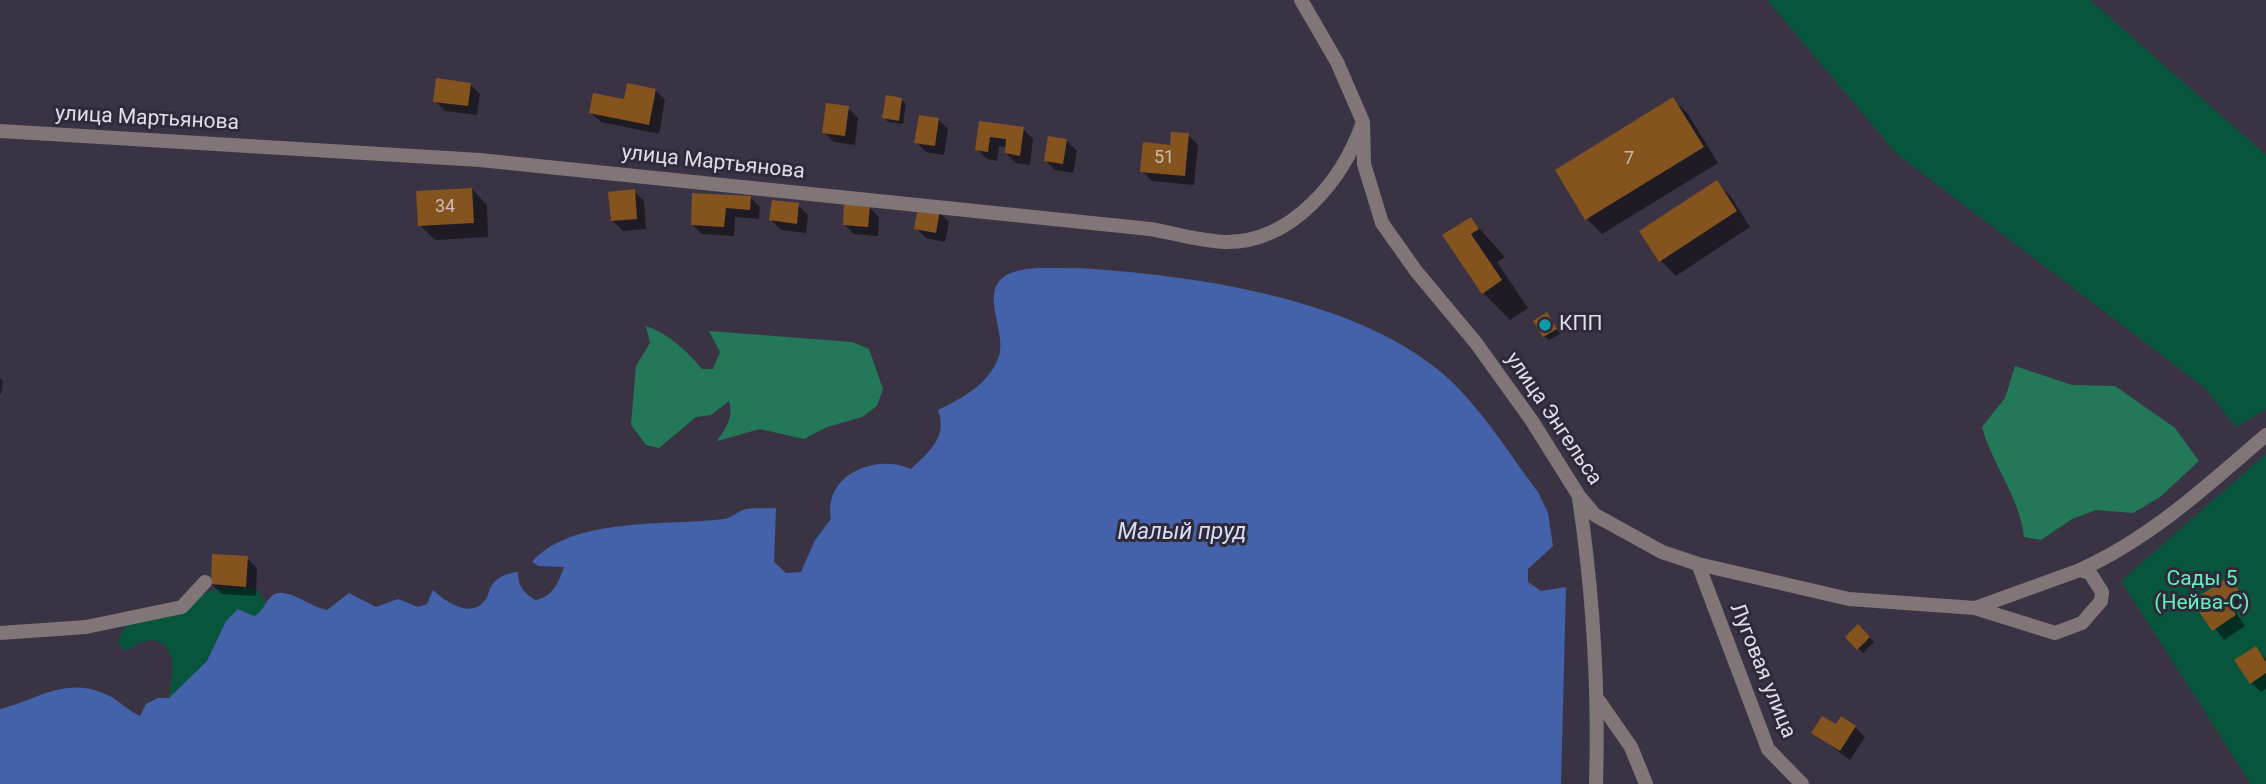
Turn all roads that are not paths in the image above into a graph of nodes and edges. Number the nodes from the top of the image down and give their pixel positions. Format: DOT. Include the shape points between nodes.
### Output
graph roads {
  1 [pos="1301,0"];
  2 [pos="1363,122"];
  3 [pos="0,131"];
  4 [pos="2266,435"];
  5 [pos="1578,496"];
  6 [pos="1698,564"];
  7 [pos="2080,570"];
  8 [pos="205,582"];
  9 [pos="1975,608"];
  10 [pos="0,633"];
  11 [pos="1599,701"];
  12 [pos="1596,784"];
  13 [pos="1646,784"];
  14 [pos="1802,784"];
  1 -- 2 [label="street, улица Энгельса" via="1337,62"];
  2 -- 3 [label="street, улица Мартьянова" via="1353,152 1308,206 1286,225 1259,237 1225,242 1150,229 480,160"];
  2 -- 5 [label="street, улица Энгельса" via="1364,164 1382,223 1476,343"];
  4 -- 7 [label="street" via="2143,537"];
  5 -- 6 [label="street, улица Энгельса" via="1614,527 1662,552"];
  5 -- 11 [label="street" via="1592,596"];
  6 -- 9 [label="street, улица Энгельса" via="1849,599"];
  6 -- 14 [label="street, Луговая улица" via="1768,749"];
  7 -- 9 [label="street, улица Энгельса"];
  7 -- 9 [label="street, улица Энгельса" via="2098,583 2101,600 2082,623 2070,629 2054,633"];
  8 -- 10 [label="street" via="182,607 75,629"];
  11 -- 12 [label="street"];
  11 -- 13 [label="street" via="1631,747"];
}
